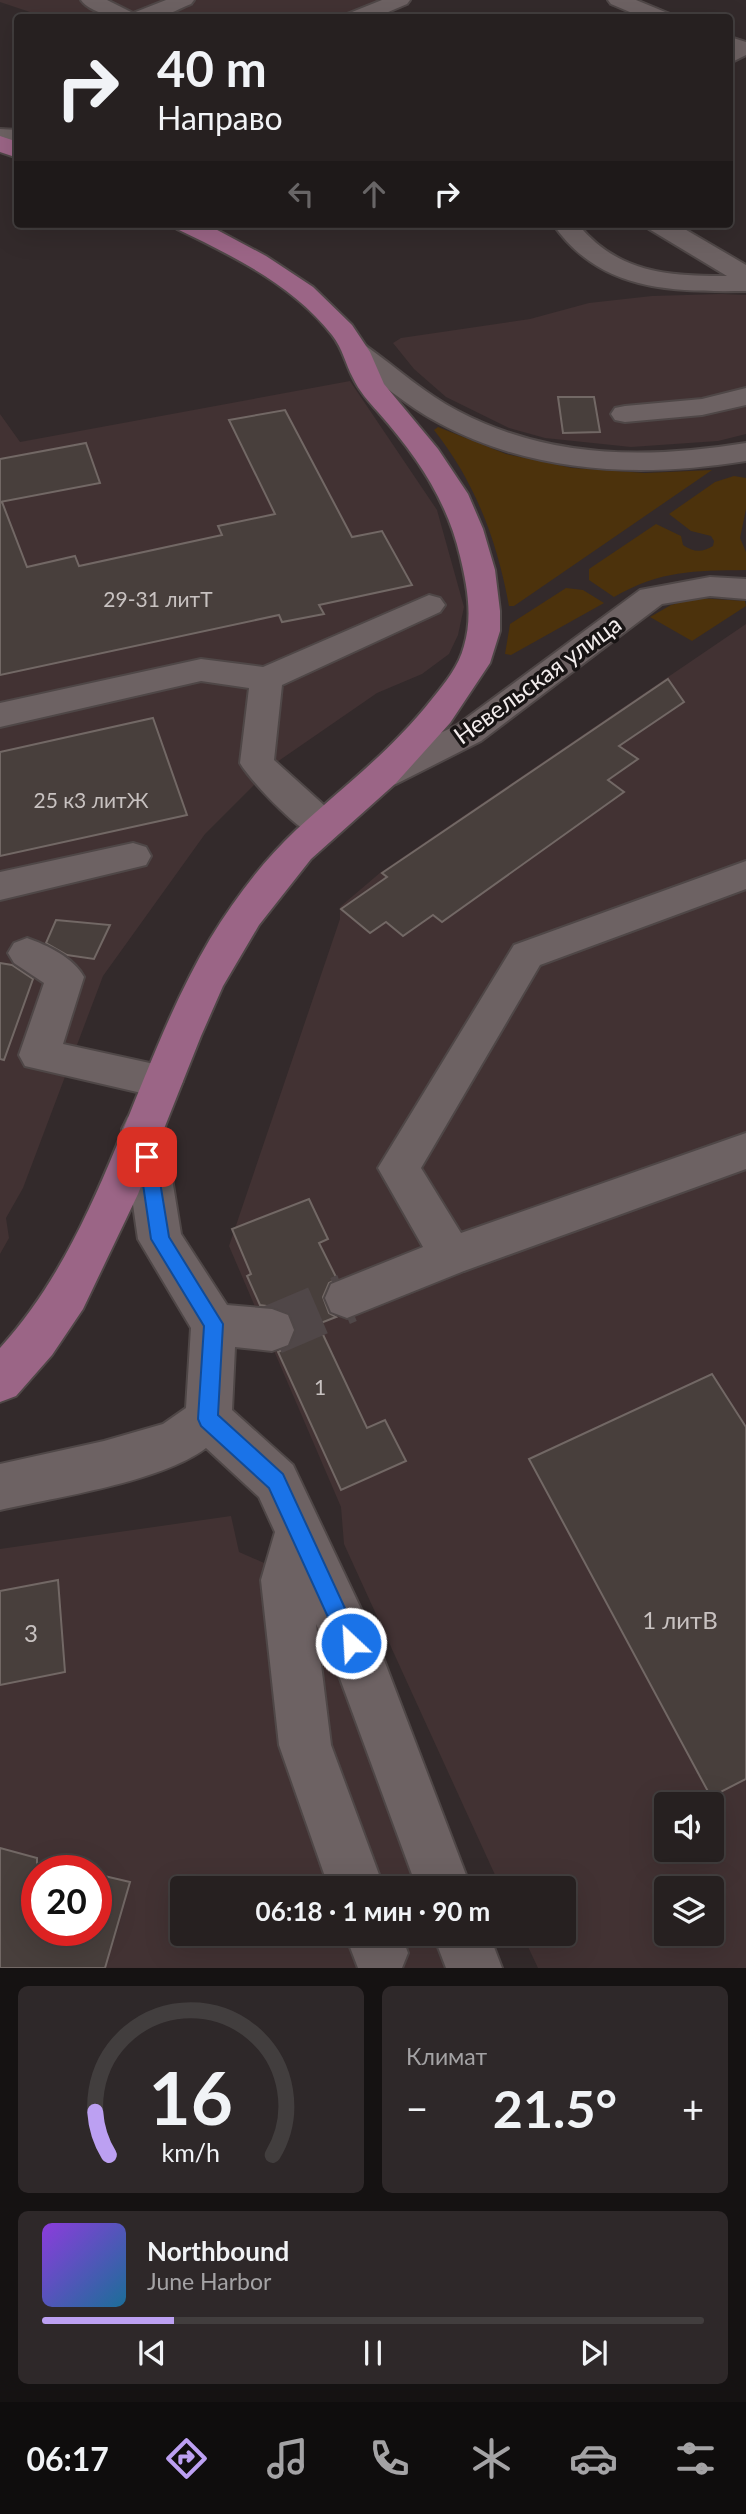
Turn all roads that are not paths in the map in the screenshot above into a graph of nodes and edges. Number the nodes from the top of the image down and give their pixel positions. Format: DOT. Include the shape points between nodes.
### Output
graph roads {
  1 [pos="91,0"];
  2 [pos="184,0"];
  3 [pos="400,0"];
  4 [pos="618,0"];
  5 [pos="120,14"];
  6 [pos="148,14"];
  7 [pos="383,14"];
  8 [pos="653,14"];
  9 [pos="194,228"];
  10 [pos="568,228"];
  11 [pos="664,228"];
  12 [pos="746,276"];
  13 [pos="746,284"];
  14 [pos="357,352"];
  15 [pos="746,396"];
  16 [pos="625,414"];
  17 [pos="746,452"];
  18 [pos="746,589"];
  19 [pos="429,605"];
  20 [pos="266,680"];
  21 [pos="0,715"];
  22 [pos="384,775"];
  23 [pos="323,825"];
  24 [pos="133,856"];
  25 [pos="746,875"];
  26 [pos="0,887"];
  27 [pos="27,953"];
  28 [pos="163,1081"];
  29 [pos="143,1129"];
  30 [pos="746,1151"];
  31 [pos="451,1256"];
  32 [pos="347,1298"];
  33 [pos="214,1324"];
  34 [pos="272,1330"];
  35 [pos="0,1381"];
  36 [pos="208,1419"];
  37 [pos="0,1486"];
  38 [pos="299,1531"];
  39 [pos="352,1876"];
  40 [pos="440,1876"];
  41 [pos="466,1946"];
  42 [pos="474,1968"];
  1 -- 5 [label="street"];
  2 -- 6 [label="street"];
  3 -- 7 [label="street"];
  4 -- 8 [label="street"];
  9 -- 14 [label="main road" via="286,280 326,312"];
  10 -- 13 [label="street" via="590,256 630,275 700,284"];
  11 -- 12 [label="street"];
  14 -- 17 [label="street" via="450,418 491,437 554,454 613,462 676,462"];
  14 -- 22 [label="main road" via="367,380 453,494 472,545 484,616 480,648 461,686"];
  15 -- 16 [label="street" via="686,410"];
  18 -- 22 [label="street, Невельская улица" via="685,587 651,597 469,733"];
  19 -- 20 [label="street"];
  20 -- 21 [label="street" via="201,670"];
  20 -- 23 [label="street" via="257,763"];
  22 -- 23 [label="main road, Невельская улица"];
  23 -- 28 [label="main road, Невельская улица" via="253,904 204,986"];
  24 -- 26 [label="street"];
  25 -- 31 [label="street" via="527,955 398,1168"];
  27 -- 28 [label="street" via="65,978 39,1055"];
  28 -- 29 [label="main road, Невельская улица"];
  29 -- 33 [label="street" via="160,1239"];
  29 -- 35 [label="main road, Невельская улица" via="79,1276 25,1357"];
  30 -- 31 [label="street"];
  31 -- 32 [label="street"];
  33 -- 34 [label="street"];
  33 -- 36 [label="street"];
  36 -- 37 [label="street" via="175,1443"];
  36 -- 38 [label="street" via="276,1481"];
  38 -- 39 [label="street" via="286,1580 305,1745"];
  38 -- 40 [label="street" via="361,1665"];
  41 -- 42 [label="street"];
}
